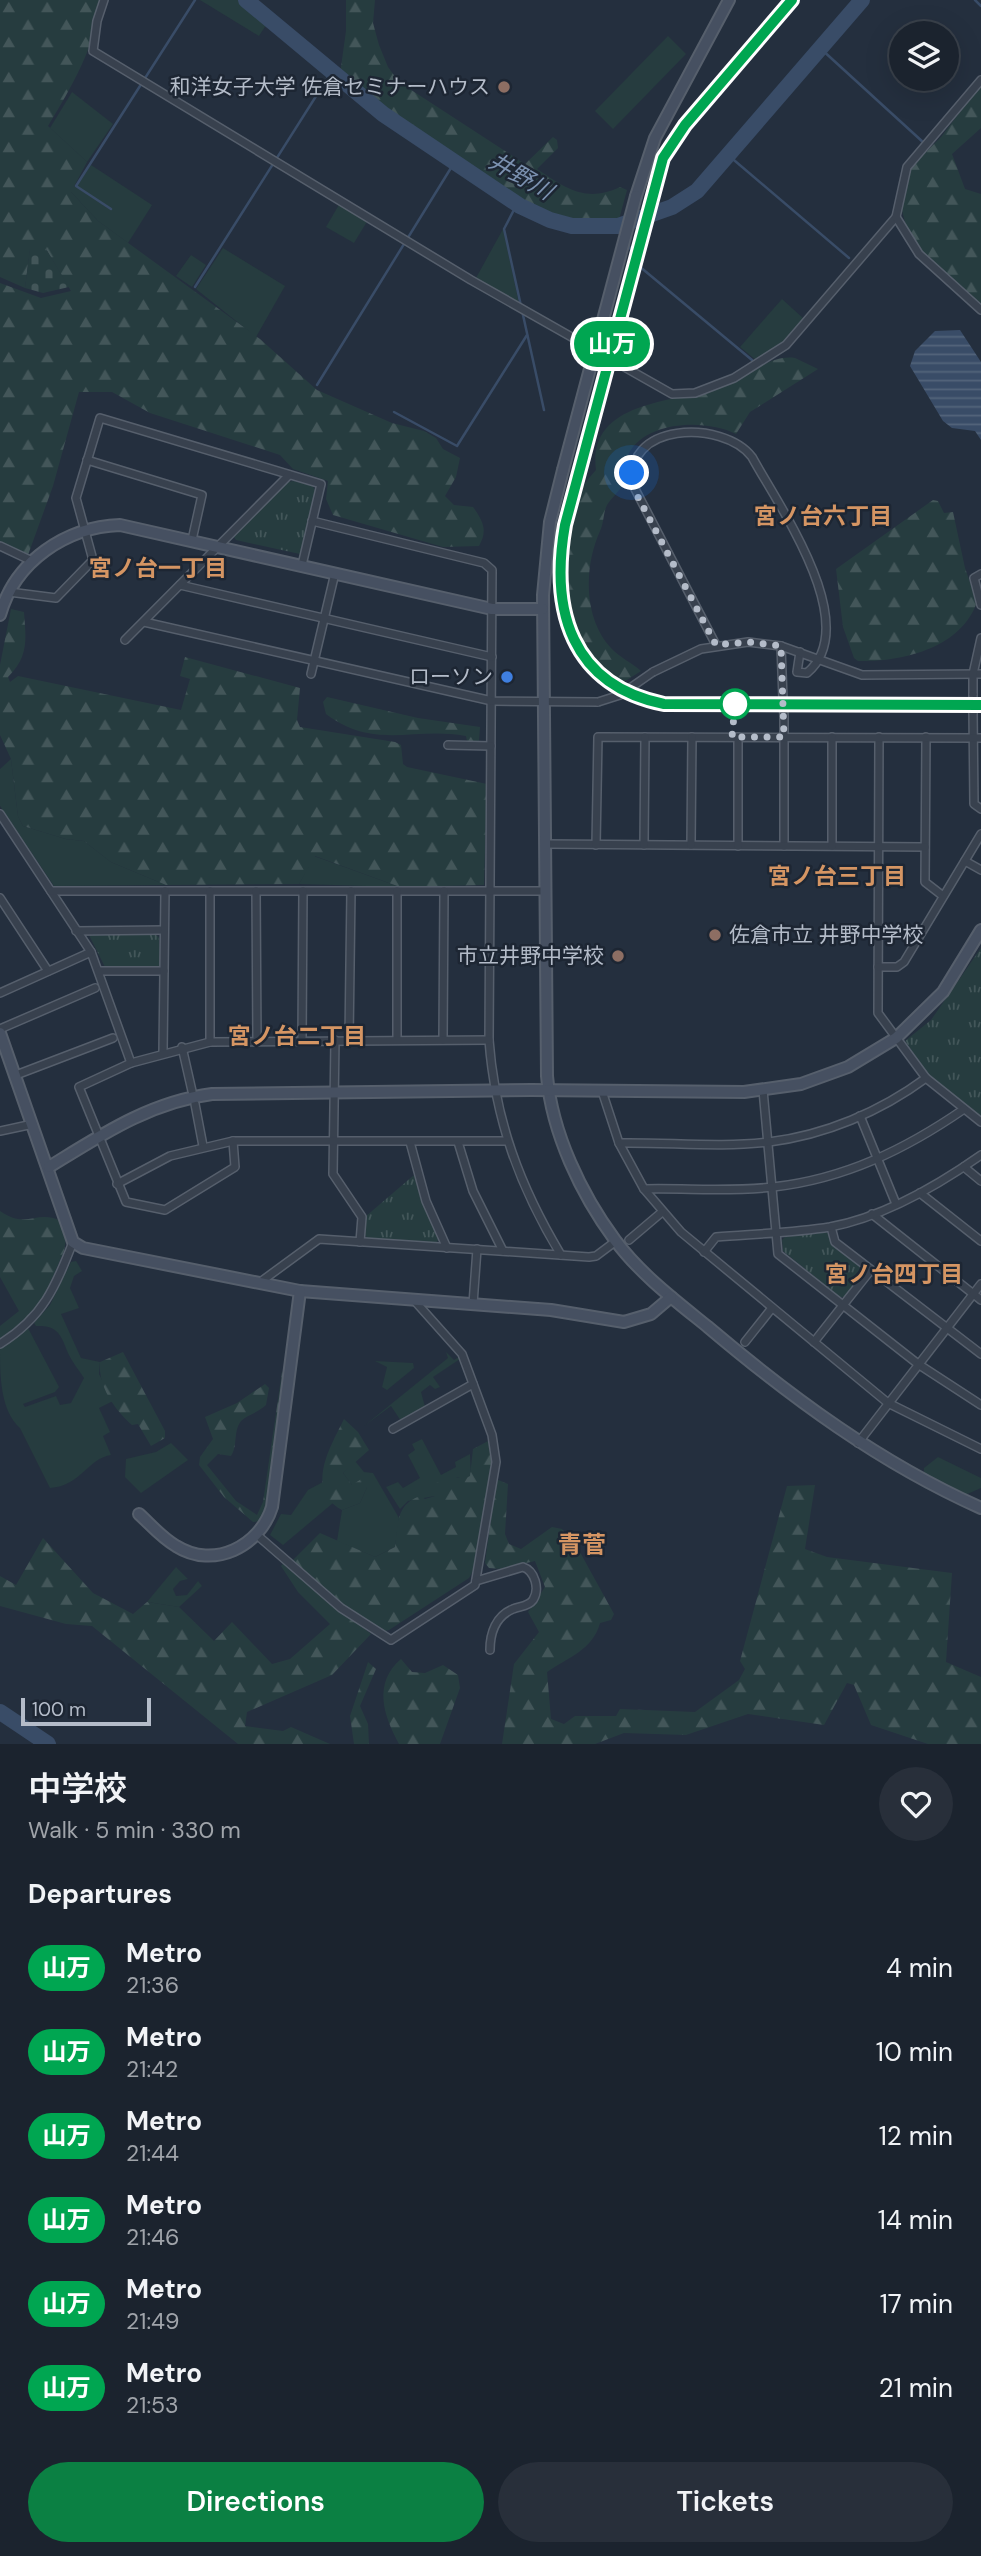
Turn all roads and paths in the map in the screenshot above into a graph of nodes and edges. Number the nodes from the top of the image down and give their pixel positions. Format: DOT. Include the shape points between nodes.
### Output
graph roads {
  1 [pos="104,0"];
  2 [pos="729,0"];
  3 [pos="981,80"];
  4 [pos="896,217"];
  5 [pos="981,310"];
  6 [pos="87,460"];
  7 [pos="289,475"];
  8 [pos="312,522"];
  9 [pos="84,529"];
  10 [pos="192,540"];
  11 [pos="0,546"];
  12 [pos="219,546"];
  13 [pos="32,561"];
  14 [pos="302,565"];
  15 [pos="335,573"];
  16 [pos="981,575"];
  17 [pos="180,585"];
  18 [pos="9,592"];
  19 [pos="981,605"];
  20 [pos="492,609"];
  21 [pos="543,609"];
  22 [pos="0,615"];
  23 [pos="324,618"];
  24 [pos="144,622"];
  25 [pos="981,638"];
  26 [pos="125,640"];
  27 [pos="716,645"];
  28 [pos="781,646"];
  29 [pos="800,652"];
  30 [pos="492,657"];
  31 [pos="817,659"];
  32 [pos="314,660"];
  33 [pos="311,674"];
  34 [pos="977,674"];
  35 [pos="492,701"];
  36 [pos="544,701"];
  37 [pos="645,737"];
  38 [pos="692,737"];
  39 [pos="738,737"];
  40 [pos="784,737"];
  41 [pos="832,737"];
  42 [pos="879,737"];
  43 [pos="926,737"];
  44 [pos="977,738"];
  45 [pos="448,746"];
  46 [pos="491,746"];
  47 [pos="981,809"];
  48 [pos="0,814"];
  49 [pos="981,834"];
  50 [pos="545,844"];
  51 [pos="596,845"];
  52 [pos="644,845"];
  53 [pos="691,845"];
  54 [pos="738,846"];
  55 [pos="784,846"];
  56 [pos="832,846"];
  57 [pos="878,847"];
  58 [pos="925,847"];
  59 [pos="965,861"];
  60 [pos="981,870"];
  61 [pos="51,891"];
  62 [pos="164,891"];
  63 [pos="210,891"];
  64 [pos="256,891"];
  65 [pos="303,891"];
  66 [pos="351,891"];
  67 [pos="397,891"];
  68 [pos="444,891"];
  69 [pos="491,891"];
  70 [pos="545,891"];
  71 [pos="943,896"];
  72 [pos="0,898"];
  73 [pos="164,930"];
  74 [pos="981,930"];
  75 [pos="76,931"];
  76 [pos="90,952"];
  77 [pos="878,967"];
  78 [pos="48,971"];
  79 [pos="99,971"];
  80 [pos="164,971"];
  81 [pos="95,988"];
  82 [pos="0,993"];
  83 [pos="0,1031"];
  84 [pos="113,1038"];
  85 [pos="896,1038"];
  86 [pos="257,1040"];
  87 [pos="302,1040"];
  88 [pos="335,1040"];
  89 [pos="349,1040"];
  90 [pos="397,1040"];
  91 [pos="443,1040"];
  92 [pos="489,1040"];
  93 [pos="210,1042"];
  94 [pos="182,1047"];
  95 [pos="163,1052"];
  96 [pos="131,1063"];
  97 [pos="16,1075"];
  98 [pos="926,1078"];
  99 [pos="548,1090"];
  100 [pos="763,1090"];
  101 [pos="192,1091"];
  102 [pos="494,1091"];
  103 [pos="602,1091"];
  104 [pos="335,1092"];
  105 [pos="195,1104"];
  106 [pos="964,1109"];
  107 [pos="860,1116"];
  108 [pos="981,1122"];
  109 [pos="33,1124"];
  110 [pos="0,1131"];
  111 [pos="99,1137"];
  112 [pos="233,1141"];
  113 [pos="333,1141"];
  114 [pos="506,1141"];
  115 [pos="410,1142"];
  116 [pos="458,1142"];
  117 [pos="768,1142"];
  118 [pos="619,1143"];
  119 [pos="203,1146"];
  120 [pos="981,1155"];
  121 [pos="878,1160"];
  122 [pos="49,1167"];
  123 [pos="964,1167"];
  124 [pos="981,1181"];
  125 [pos="117,1184"];
  126 [pos="772,1187"];
  127 [pos="644,1189"];
  128 [pos="920,1193"];
  129 [pos="896,1204"];
  130 [pos="662,1212"];
  131 [pos="872,1214"];
  132 [pos="831,1227"];
  133 [pos="776,1233"];
  134 [pos="629,1240"];
  135 [pos="616,1241"];
  136 [pos="981,1241"];
  137 [pos="73,1242"];
  138 [pos="360,1242"];
  139 [pos="447,1248"];
  140 [pos="477,1250"];
  141 [pos="503,1251"];
  142 [pos="704,1252"];
  143 [pos="561,1255"];
  144 [pos="870,1271"];
  145 [pos="257,1284"];
  146 [pos="981,1284"];
  147 [pos="300,1291"];
  148 [pos="973,1294"];
  149 [pos="671,1297"];
  150 [pos="412,1299"];
  151 [pos="981,1300"];
  152 [pos="473,1304"];
  153 [pos="844,1304"];
  154 [pos="772,1308"];
  155 [pos="946,1330"];
  156 [pos="744,1342"];
  157 [pos="814,1342"];
  158 [pos="0,1344"];
  159 [pos="981,1354"];
  160 [pos="918,1364"];
  161 [pos="472,1384"];
  162 [pos="888,1403"];
  163 [pos="981,1405"];
  164 [pos="393,1429"];
  165 [pos="858,1443"];
  166 [pos="981,1449"];
  167 [pos="981,1507"];
  168 [pos="139,1514"];
  169 [pos="257,1535"];
  170 [pos="476,1581"];
  171 [pos="490,1650"];
  1 -- 4 [label="street" via="93,51 672,394 695,393 734,377 786,345"];
  2 -- 21 [label="street, bridge" via="655,138 636,196 563,470 545,550"];
  3 -- 4 [label="street" via="907,167"];
  4 -- 5 [label="street" via="919,254"];
  6 -- 7 [label="street" via="100,418"];
  6 -- 9 [label="street" via="76,498"];
  6 -- 10 [label="street" via="202,495"];
  7 -- 8 [label="street" via="321,484"];
  7 -- 12 [label="street"];
  8 -- 14 [label="street"];
  8 -- 20 [label="street" via="488,564"];
  9 -- 10 [label="street" via="120,525"];
  9 -- 13 [label="street"];
  9 -- 18 [label="street" via="93,560 56,598"];
  10 -- 12 [label="street"];
  11 -- 13 [label="street"];
  12 -- 14 [label="street"];
  12 -- 17 [label="street"];
  13 -- 18 [label="street"];
  14 -- 15 [label="street"];
  15 -- 20 [label="street"];
  15 -- 23 [label="street"];
  16 -- 19 [label="street" via="974,578"];
  17 -- 23 [label="street"];
  17 -- 24 [label="street"];
  18 -- 22 [label="street"];
  20 -- 21 [label="street"];
  20 -- 30 [label="street"];
  21 -- 36 [label="street"];
  23 -- 30 [label="street"];
  23 -- 32 [label="street"];
  24 -- 26 [label="street"];
  24 -- 32 [label="street"];
  25 -- 34 [label="street"];
  27 -- 28 [label="street"];
  27 -- 31 [label="street" via="634,487 635,460 643,447 660,437 717,434 736,442 752,457 824,597 826,634"];
  27 -- 36 [label="street, bridge" via="687,653 620,695 598,702"];
  28 -- 29 [label="street"];
  28 -- 40 [label="street, bridge"];
  29 -- 31 [label="street"];
  29 -- 31 [label="street" via="799,674 810,670"];
  30 -- 35 [label="street"];
  31 -- 34 [label="street" via="874,677"];
  32 -- 33 [label="street"];
  32 -- 35 [label="street"];
  34 -- 44 [label="street, bridge" via="973,695"];
  35 -- 36 [label="street"];
  35 -- 46 [label="street"];
  36 -- 50 [label="street"];
  37 -- 38 [label="street"];
  37 -- 51 [label="street" via="598,737"];
  37 -- 52 [label="street"];
  38 -- 39 [label="street"];
  38 -- 53 [label="street"];
  39 -- 40 [label="street"];
  39 -- 54 [label="street"];
  40 -- 41 [label="street"];
  40 -- 55 [label="street"];
  41 -- 42 [label="street"];
  41 -- 56 [label="street"];
  42 -- 43 [label="street"];
  42 -- 57 [label="street"];
  43 -- 44 [label="street"];
  43 -- 58 [label="street"];
  44 -- 47 [label="street" via="974,804"];
  45 -- 46 [label="street"];
  46 -- 69 [label="street"];
  48 -- 61 [label="street"];
  49 -- 59 [label="street"];
  50 -- 51 [label="street"];
  50 -- 70 [label="street"];
  51 -- 52 [label="street"];
  52 -- 53 [label="street"];
  53 -- 54 [label="street"];
  54 -- 55 [label="street"];
  55 -- 56 [label="street"];
  56 -- 57 [label="street"];
  57 -- 58 [label="street"];
  57 -- 77 [label="street"];
  58 -- 71 [label="street" via="925,882"];
  59 -- 60 [label="street"];
  59 -- 71 [label="street"];
  61 -- 62 [label="street"];
  61 -- 75 [label="street"];
  62 -- 63 [label="street"];
  62 -- 73 [label="street"];
  63 -- 64 [label="street"];
  63 -- 93 [label="street"];
  64 -- 65 [label="street"];
  64 -- 86 [label="street"];
  65 -- 66 [label="street"];
  65 -- 87 [label="street"];
  66 -- 67 [label="street"];
  66 -- 89 [label="street"];
  67 -- 68 [label="street"];
  67 -- 90 [label="street"];
  68 -- 69 [label="street"];
  68 -- 91 [label="street"];
  69 -- 70 [label="street"];
  69 -- 92 [label="street"];
  70 -- 99 [label="street"];
  71 -- 77 [label="street" via="904,962 897,967"];
  72 -- 78 [label="street"];
  73 -- 75 [label="street"];
  73 -- 80 [label="street"];
  74 -- 85 [label="street" via="943,992"];
  75 -- 76 [label="street"];
  76 -- 78 [label="street"];
  76 -- 79 [label="street"];
  77 -- 85 [label="street" via="878,1013"];
  78 -- 82 [label="street"];
  79 -- 80 [label="street"];
  79 -- 96 [label="street"];
  80 -- 95 [label="street"];
  81 -- 83 [label="street"];
  83 -- 97 [label="street"];
  84 -- 97 [label="street"];
  85 -- 98 [label="street"];
  85 -- 100 [label="street" via="830,1075"];
  86 -- 87 [label="street"];
  86 -- 93 [label="street"];
  87 -- 88 [label="street"];
  88 -- 89 [label="street"];
  88 -- 104 [label="street"];
  89 -- 90 [label="street"];
  90 -- 91 [label="street"];
  91 -- 92 [label="street"];
  92 -- 102 [label="street"];
  93 -- 94 [label="street"];
  94 -- 95 [label="street"];
  94 -- 101 [label="street"];
  95 -- 96 [label="street"];
  96 -- 111 [label="street" via="79,1087"];
  97 -- 109 [label="street"];
  98 -- 106 [label="street"];
  98 -- 107 [label="street"];
  99 -- 102 [label="street"];
  99 -- 103 [label="street"];
  99 -- 135 [label="street" via="581,1183"];
  100 -- 103 [label="street"];
  100 -- 117 [label="street"];
  102 -- 104 [label="street"];
  102 -- 114 [label="street"];
  103 -- 118 [label="street"];
  104 -- 111 [label="street" via="193,1096 131,1118"];
  104 -- 113 [label="street"];
  105 -- 119 [label="street"];
  106 -- 108 [label="street"];
  106 -- 121 [label="street"];
  107 -- 117 [label="street"];
  107 -- 121 [label="street"];
  109 -- 110 [label="street"];
  109 -- 122 [label="street"];
  111 -- 122 [label="street"];
  111 -- 125 [label="street"];
  112 -- 113 [label="street"];
  112 -- 119 [label="street"];
  112 -- 125 [label="street" via="235,1167 165,1210 126,1202"];
  113 -- 115 [label="street"];
  113 -- 138 [label="street" via="333,1174 362,1217"];
  114 -- 116 [label="street"];
  114 -- 143 [label="street" via="521,1181"];
  115 -- 116 [label="street"];
  115 -- 139 [label="street" via="426,1201"];
  116 -- 141 [label="street" via="473,1191"];
  117 -- 118 [label="street"];
  117 -- 126 [label="street"];
  118 -- 127 [label="street"];
  119 -- 125 [label="street" via="170,1156"];
  120 -- 123 [label="street"];
  121 -- 126 [label="street"];
  121 -- 129 [label="street"];
  122 -- 137 [label="street"];
  123 -- 124 [label="street"];
  123 -- 128 [label="street"];
  126 -- 127 [label="street"];
  126 -- 133 [label="street"];
  127 -- 130 [label="street"];
  128 -- 129 [label="street"];
  128 -- 136 [label="street"];
  129 -- 131 [label="street"];
  130 -- 134 [label="street"];
  130 -- 142 [label="street"];
  131 -- 132 [label="street"];
  131 -- 148 [label="street"];
  132 -- 133 [label="street"];
  132 -- 144 [label="street" via="835,1242"];
  133 -- 142 [label="street" via="716,1237"];
  133 -- 153 [label="street" via="778,1254"];
  135 -- 143 [label="street" via="596,1256"];
  135 -- 149 [label="street"];
  137 -- 145 [label="street" via="97,1252"];
  137 -- 158 [label="street" via="46,1304"];
  138 -- 139 [label="street"];
  138 -- 145 [label="street" via="319,1239"];
  139 -- 140 [label="street"];
  140 -- 141 [label="street"];
  140 -- 152 [label="street"];
  141 -- 143 [label="street"];
  142 -- 154 [label="street"];
  144 -- 153 [label="street"];
  144 -- 155 [label="street"];
  145 -- 147 [label="street"];
  146 -- 148 [label="street"];
  147 -- 150 [label="street"];
  147 -- 169 [label="street" via="272,1507"];
  148 -- 151 [label="street"];
  148 -- 155 [label="street"];
  149 -- 152 [label="street" via="651,1314 624,1322"];
  149 -- 165 [label="street"];
  150 -- 152 [label="street"];
  150 -- 161 [label="street" via="462,1354"];
  153 -- 157 [label="street"];
  153 -- 160 [label="street"];
  154 -- 156 [label="street"];
  154 -- 157 [label="street"];
  155 -- 159 [label="street"];
  155 -- 160 [label="street"];
  157 -- 162 [label="street"];
  160 -- 162 [label="street"];
  160 -- 163 [label="street"];
  161 -- 164 [label="street"];
  161 -- 170 [label="street" via="492,1435 496,1462"];
  162 -- 165 [label="street"];
  162 -- 166 [label="street"];
  165 -- 167 [label="street"];
  168 -- 169 [label="street" via="166,1539 194,1553 233,1551"];
  169 -- 170 [label="street" via="341,1608 391,1640 472,1589"];
  170 -- 171 [label="street" via="523,1567 536,1587 529,1604 511,1609 496,1623"];
}
